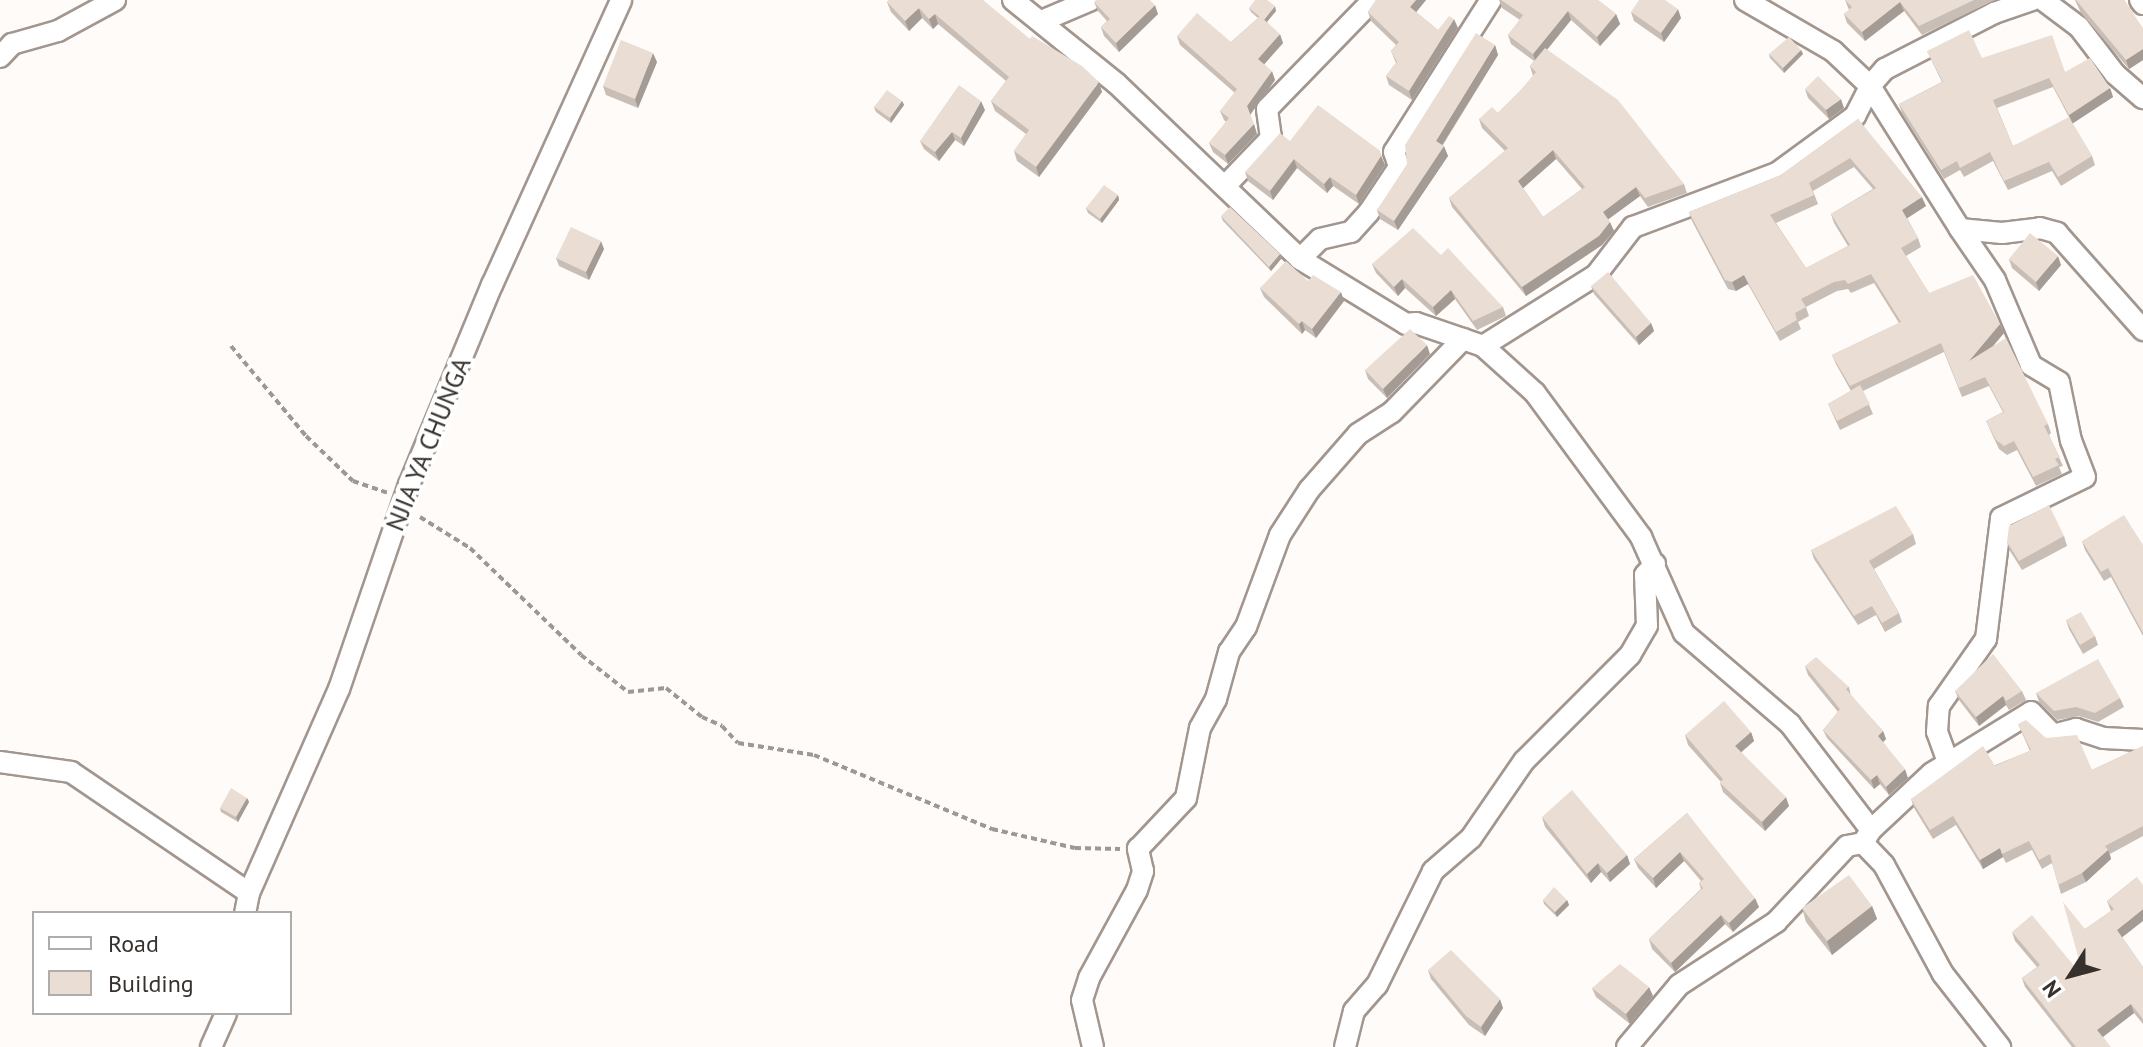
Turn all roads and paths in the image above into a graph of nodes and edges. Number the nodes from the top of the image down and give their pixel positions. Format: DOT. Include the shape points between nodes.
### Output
graph roads {
  1 [pos="115,0"];
  2 [pos="621,0"];
  3 [pos="1013,0"];
  4 [pos="1091,0"];
  5 [pos="1373,0"];
  6 [pos="1491,0"];
  7 [pos="1745,0"];
  8 [pos="2032,0"];
  9 [pos="2043,0"];
  10 [pos="1044,20"];
  11 [pos="0,57"];
  12 [pos="1870,86"];
  13 [pos="2143,98"];
  14 [pos="1226,185"];
  15 [pos="1960,229"];
  16 [pos="1300,259"];
  17 [pos="2143,330"];
  18 [pos="1473,343"];
  19 [pos="231,346"];
  20 [pos="402,503"];
  21 [pos="1655,564"];
  22 [pos="2143,740"];
  23 [pos="0,762"];
  24 [pos="1948,762"];
  25 [pos="1867,837"];
  26 [pos="1138,849"];
  27 [pos="247,903"];
  28 [pos="225,1015"];
  29 [pos="211,1047"];
  30 [pos="1093,1047"];
  31 [pos="1345,1047"];
  32 [pos="1627,1047"];
  33 [pos="2000,1047"];
  1 -- 11 [label="street" via="58,31 12,44"];
  2 -- 20 [label="street, NJIA YA CHUNGA" via="492,285"];
  3 -- 10 [label="street"];
  4 -- 10 [label="street"];
  5 -- 14 [label="street" via="1267,109 1271,138"];
  6 -- 16 [label="street" via="1394,152 1399,167 1369,212 1351,232 1320,239"];
  7 -- 12 [label="street" via="1833,51"];
  8 -- 12 [label="street" via="1994,13 1885,69"];
  9 -- 13 [label="street" via="2079,27 2108,66"];
  10 -- 14 [label="street" via="1116,83 1169,139"];
  12 -- 15 [label="street"];
  12 -- 18 [label="street" via="1855,116 1777,173 1633,227 1596,275"];
  14 -- 16 [label="street"];
  15 -- 17 [label="street" via="2002,233 2040,228 2057,233"];
  15 -- 24 [label="street" via="1995,280 2031,365 2059,382 2071,441 2085,477 2001,518 1986,639 1939,706 1937,732"];
  16 -- 18 [label="street" via="1406,324"];
  18 -- 21 [label="street" via="1535,393 1641,537"];
  18 -- 26 [label="street" via="1358,434 1309,490 1280,535 1246,627 1229,652 1216,699 1200,728 1186,798"];
  19 -- 20 [label="path" via="306,436 353,481"];
  20 -- 26 [label="path" via="470,548 581,655 628,692 666,688 738,743 814,755 992,829 1075,848"];
  20 -- 27 [label="street, NJIA YA CHUNGA" via="339,689"];
  21 -- 25 [label="street" via="1684,633 1790,724"];
  21 -- 31 [label="street" via="1645,575 1647,626 1630,655 1524,761 1471,838 1433,871 1377,985 1354,1011"];
  22 -- 24 [label="street" via="2104,738 2076,729 2053,735 2031,712"];
  23 -- 27 [label="street" via="71,772"];
  24 -- 25 [label="street"];
  25 -- 32 [label="street" via="1847,846 1776,922 1679,985"];
  25 -- 33 [label="street" via="1943,974"];
  26 -- 30 [label="street" via="1143,871 1137,890 1102,946 1082,1000"];
  28 -- 29 [label="street"];
}
